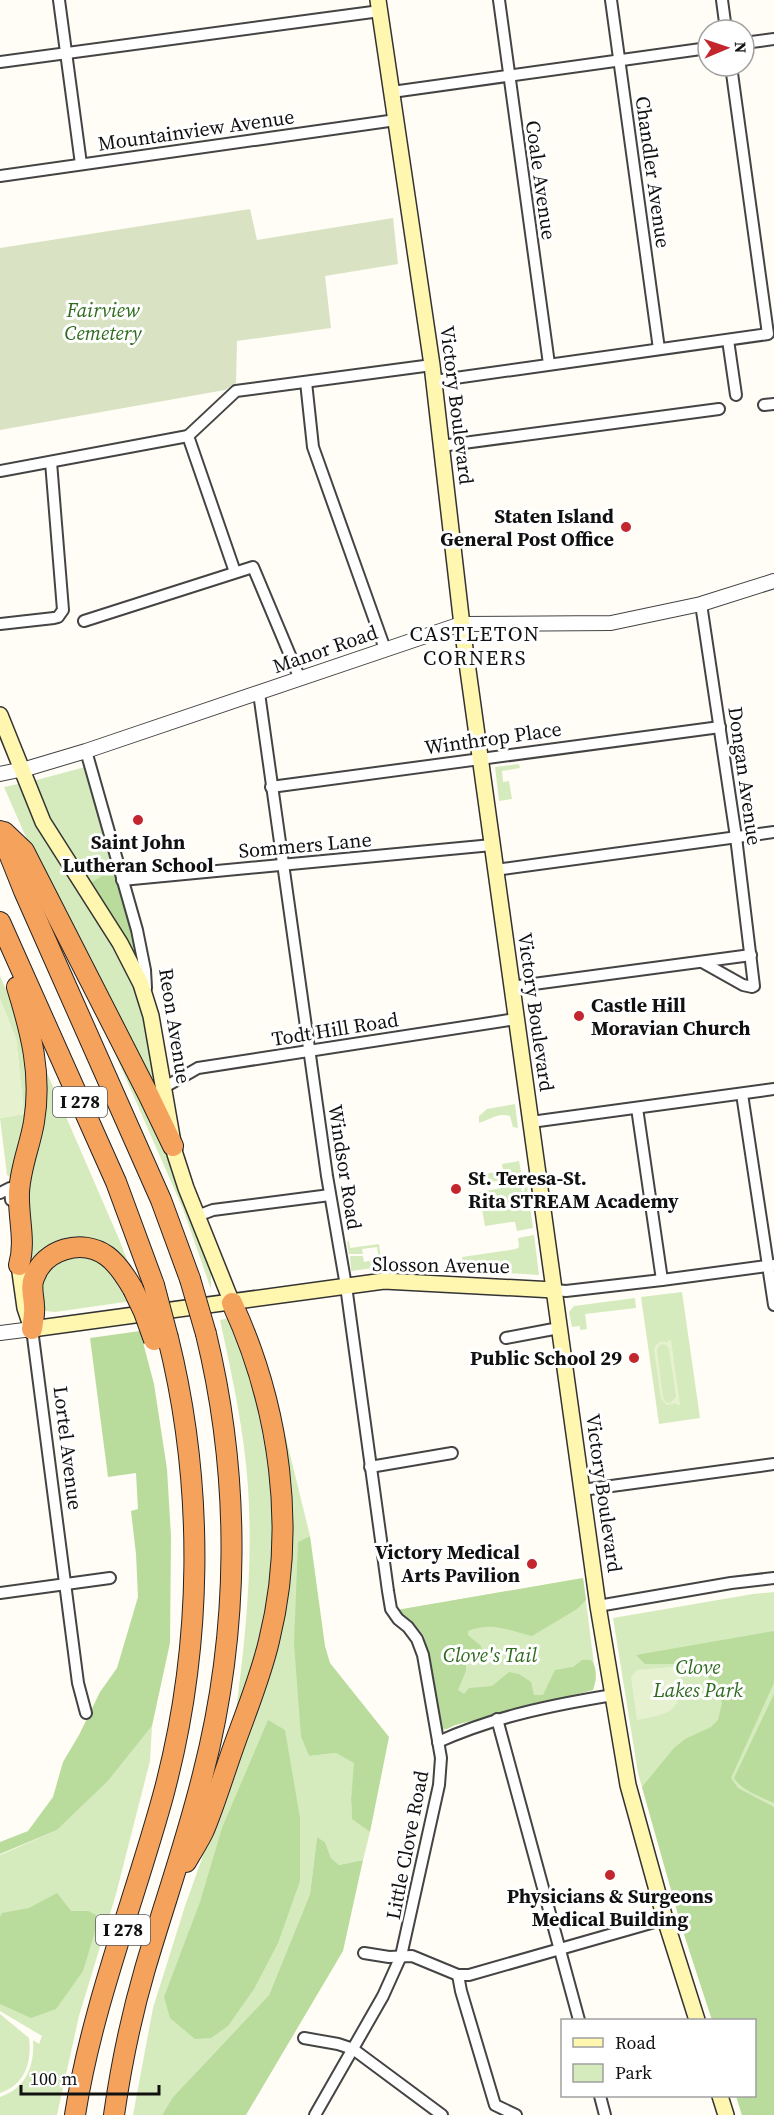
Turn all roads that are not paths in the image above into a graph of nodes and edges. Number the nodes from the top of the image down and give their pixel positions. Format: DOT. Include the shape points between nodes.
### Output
graph roads {
  1 [pos="59,0"];
  2 [pos="499,0"];
  3 [pos="611,0"];
  4 [pos="722,0"];
  5 [pos="379,5"];
  6 [pos="724,18"];
  7 [pos="774,39"];
  8 [pos="756,41"];
  9 [pos="696,50"];
  10 [pos="67,53"];
  11 [pos="619,61"];
  12 [pos="0,62"];
  13 [pos="509,76"];
  14 [pos="732,78"];
  15 [pos="392,92"];
  16 [pos="396,120"];
  17 [pos="81,164"];
  18 [pos="0,176"];
  19 [pos="728,340"];
  20 [pos="659,349"];
  21 [pos="549,364"];
  22 [pos="433,373"];
  23 [pos="306,382"];
  24 [pos="736,395"];
  25 [pos="719,409"];
  26 [pos="188,436"];
  27 [pos="441,446"];
  28 [pos="51,462"];
  29 [pos="0,471"];
  30 [pos="235,572"];
  31 [pos="774,581"];
  32 [pos="701,604"];
  33 [pos="84,621"];
  34 [pos="0,624"];
  35 [pos="461,624"];
  36 [pos="385,649"];
  37 [pos="300,679"];
  38 [pos="259,693"];
  39 [pos="0,715"];
  40 [pos="720,727"];
  41 [pos="86,751"];
  42 [pos="480,758"];
  43 [pos="21,769"];
  44 [pos="0,774"];
  45 [pos="272,787"];
  46 [pos="0,829"];
  47 [pos="774,832"];
  48 [pos="736,837"];
  49 [pos="492,845"];
  50 [pos="283,865"];
  51 [pos="495,870"];
  52 [pos="122,880"];
  53 [pos="0,922"];
  54 [pos="0,930"];
  55 [pos="751,955"];
  56 [pos="702,962"];
  57 [pos="511,987"];
  58 [pos="146,997"];
  59 [pos="516,1019"];
  60 [pos="309,1051"];
  61 [pos="163,1088"];
  62 [pos="774,1089"];
  63 [pos="742,1094"];
  64 [pos="638,1108"];
  65 [pos="531,1122"];
  66 [pos="173,1146"];
  67 [pos="5,1190"];
  68 [pos="330,1195"];
  69 [pos="197,1216"];
  70 [pos="19,1265"];
  71 [pos="771,1265"];
  72 [pos="662,1280"];
  73 [pos="346,1287"];
  74 [pos="554,1290"];
  75 [pos="232,1303"];
  76 [pos="774,1305"];
  77 [pos="560,1328"];
  78 [pos="32,1329"];
  79 [pos="0,1333"];
  80 [pos="506,1338"];
  81 [pos="161,1339"];
  82 [pos="452,1452"];
  83 [pos="774,1464"];
  84 [pos="370,1467"];
  85 [pos="582,1490"];
  86 [pos="110,1578"];
  87 [pos="774,1578"];
  88 [pos="65,1584"];
  89 [pos="0,1593"];
  90 [pos="598,1606"];
  91 [pos="613,1695"];
  92 [pos="86,1713"];
  93 [pos="497,1719"];
  94 [pos="438,1742"];
  95 [pos="171,1888"];
  96 [pos="665,1919"];
  97 [pos="560,1949"];
  98 [pos="364,1953"];
  99 [pos="401,1956"];
  100 [pos="458,1975"];
  101 [pos="579,2019"];
  102 [pos="697,2019"];
  103 [pos="304,2038"];
  104 [pos="353,2049"];
  105 [pos="600,2097"];
  106 [pos="720,2097"];
  107 [pos="75,2115"];
  108 [pos="114,2115"];
  109 [pos="315,2115"];
  110 [pos="442,2115"];
  111 [pos="516,2115"];
  112 [pos="605,2115"];
  113 [pos="726,2115"];
  1 -- 10 [label="street"];
  2 -- 13 [label="street, Coale Avenue"];
  3 -- 11 [label="street, Chandler Avenue"];
  4 -- 6 [label="street"];
  5 -- 10 [label="street"];
  5 -- 15 [label="main road, Victory Boulevard"];
  7 -- 8 [label="street"];
  9 -- 11 [label="street"];
  10 -- 12 [label="street"];
  10 -- 17 [label="street"];
  11 -- 13 [label="street"];
  11 -- 20 [label="street, Chandler Avenue"];
  13 -- 15 [label="street"];
  13 -- 21 [label="street, Coale Avenue"];
  14 -- 19 [label="street" via="768,334"];
  15 -- 16 [label="main road, Victory Boulevard"];
  16 -- 17 [label="street, Mountainview Avenue"];
  16 -- 22 [label="main road, Victory Boulevard"];
  17 -- 18 [label="street, Mountainview Avenue"];
  19 -- 20 [label="street"];
  19 -- 24 [label="street"];
  20 -- 21 [label="street"];
  21 -- 22 [label="street"];
  22 -- 23 [label="street"];
  22 -- 27 [label="main road, Victory Boulevard"];
  23 -- 26 [label="street" via="236,391"];
  23 -- 36 [label="street" via="313,447"];
  25 -- 27 [label="street"];
  26 -- 28 [label="street"];
  26 -- 30 [label="street"];
  27 -- 35 [label="main road, Victory Boulevard"];
  28 -- 29 [label="street"];
  28 -- 34 [label="street" via="61,614"];
  30 -- 33 [label="street"];
  30 -- 37 [label="street" via="253,567"];
  31 -- 32 [label="street, Manor Road"];
  32 -- 35 [label="street, Manor Road" via="611,623"];
  32 -- 40 [label="street, Dongan Avenue"];
  35 -- 36 [label="street, Manor Road"];
  35 -- 42 [label="main road, Victory Boulevard"];
  36 -- 37 [label="street, Manor Road"];
  37 -- 38 [label="street, Manor Road"];
  38 -- 41 [label="street, Manor Road"];
  38 -- 45 [label="street, Windsor Road"];
  39 -- 43 [label="main road"];
  40 -- 42 [label="street, Winthrop Place"];
  40 -- 48 [label="street, Dongan Avenue"];
  41 -- 43 [label="street, Manor Road"];
  41 -- 52 [label="street, Reon Avenue"];
  42 -- 45 [label="street, Winthrop Place"];
  42 -- 49 [label="main road, Victory Boulevard"];
  43 -- 44 [label="street, Manor Road"];
  43 -- 58 [label="main road" via="43,822 124,951"];
  45 -- 50 [label="street, Windsor Road"];
  46 -- 66 [label="highway" via="24,851"];
  46 -- 95 [label="highway, I 278, bridge" via="161,1200 190,1279 217,1388 231,1527 223,1677 211,1743"];
  47 -- 48 [label="street"];
  48 -- 51 [label="street"];
  48 -- 55 [label="street, Dongan Avenue"];
  49 -- 50 [label="street, Sommers Lane"];
  49 -- 51 [label="main road, Victory Boulevard"];
  50 -- 52 [label="street, Sommers Lane"];
  50 -- 60 [label="street, Windsor Road"];
  51 -- 57 [label="main road, Victory Boulevard"];
  52 -- 58 [label="street, Reon Avenue" via="139,939"];
  53 -- 81 [label="highway, I 278, bridge" via="116,1182 154,1284"];
  54 -- 70 [label="highway" via="30,1029 37,1074 35,1119 20,1186 23,1245"];
  55 -- 56 [label="street"];
  55 -- 56 [label="street, Dongan Avenue" via="755,981 752,987 743,986"];
  56 -- 57 [label="street"];
  57 -- 59 [label="main road, Victory Boulevard"];
  58 -- 61 [label="main road, Reon Avenue"];
  59 -- 60 [label="street, Todt Hill Road"];
  59 -- 65 [label="main road, Victory Boulevard"];
  60 -- 61 [label="street, Todt Hill Road" via="198,1068"];
  60 -- 68 [label="street, Windsor Road"];
  61 -- 66 [label="main road, Reon Avenue"];
  62 -- 63 [label="street"];
  63 -- 64 [label="street"];
  63 -- 71 [label="street"];
  64 -- 65 [label="street"];
  64 -- 72 [label="street"];
  65 -- 74 [label="main road, Victory Boulevard"];
  66 -- 69 [label="main road, Reon Avenue"];
  67 -- 70 [label="street, Lortel Avenue"];
  68 -- 69 [label="street" via="213,1210"];
  68 -- 73 [label="street, Windsor Road"];
  69 -- 75 [label="main road, Reon Avenue"];
  70 -- 78 [label="main road, Lortel Avenue"];
  71 -- 72 [label="street, Slosson Avenue"];
  71 -- 76 [label="street"];
  72 -- 74 [label="street, Slosson Avenue"];
  73 -- 74 [label="main road, Slosson Avenue" via="408,1281"];
  73 -- 75 [label="main road, Slosson Avenue"];
  73 -- 84 [label="street, Windsor Road"];
  74 -- 77 [label="main road, Victory Boulevard"];
  75 -- 78 [label="main road, Slosson Avenue"];
  75 -- 95 [label="highway" via="256,1366 278,1464 283,1519 281,1575 273,1625 257,1682 203,1830"];
  77 -- 80 [label="street"];
  77 -- 85 [label="main road, Victory Boulevard"];
  78 -- 79 [label="street, Slosson Avenue"];
  78 -- 81 [label="highway, bridge" via="34,1278 46,1261 61,1251 81,1247 102,1252 116,1264"];
  78 -- 88 [label="street, Lortel Avenue"];
  81 -- 107 [label="highway, I 278" via="180,1394 190,1477 194,1562 191,1628 183,1696 163,1795 95,2022"];
  82 -- 84 [label="street"];
  83 -- 85 [label="street"];
  84 -- 94 [label="street, Windsor Road" via="391,1609 417,1639 423,1655"];
  85 -- 90 [label="main road, Victory Boulevard"];
  86 -- 88 [label="street"];
  87 -- 90 [label="street"];
  88 -- 89 [label="street"];
  88 -- 92 [label="street, Lortel Avenue" via="78,1683"];
  90 -- 91 [label="main road, Victory Boulevard"];
  91 -- 93 [label="street"];
  91 -- 96 [label="main road, Victory Boulevard" via="628,1785"];
  93 -- 94 [label="street"];
  93 -- 97 [label="street"];
  94 -- 99 [label="street, Little Clove Road" via="439,1785"];
  95 -- 108 [label="highway, I 278" via="134,2010"];
  96 -- 97 [label="street"];
  96 -- 102 [label="main road, Victory Boulevard"];
  97 -- 100 [label="street"];
  97 -- 101 [label="street"];
  98 -- 99 [label="street"];
  99 -- 100 [label="street" via="412,1956"];
  99 -- 104 [label="street, Little Clove Road"];
  100 -- 111 [label="street" via="495,2105"];
  103 -- 104 [label="street"];
  104 -- 109 [label="street, Little Clove Road"];
  104 -- 110 [label="street"];
  105 -- 112 [label="street"];
  106 -- 113 [label="main road"];
}
